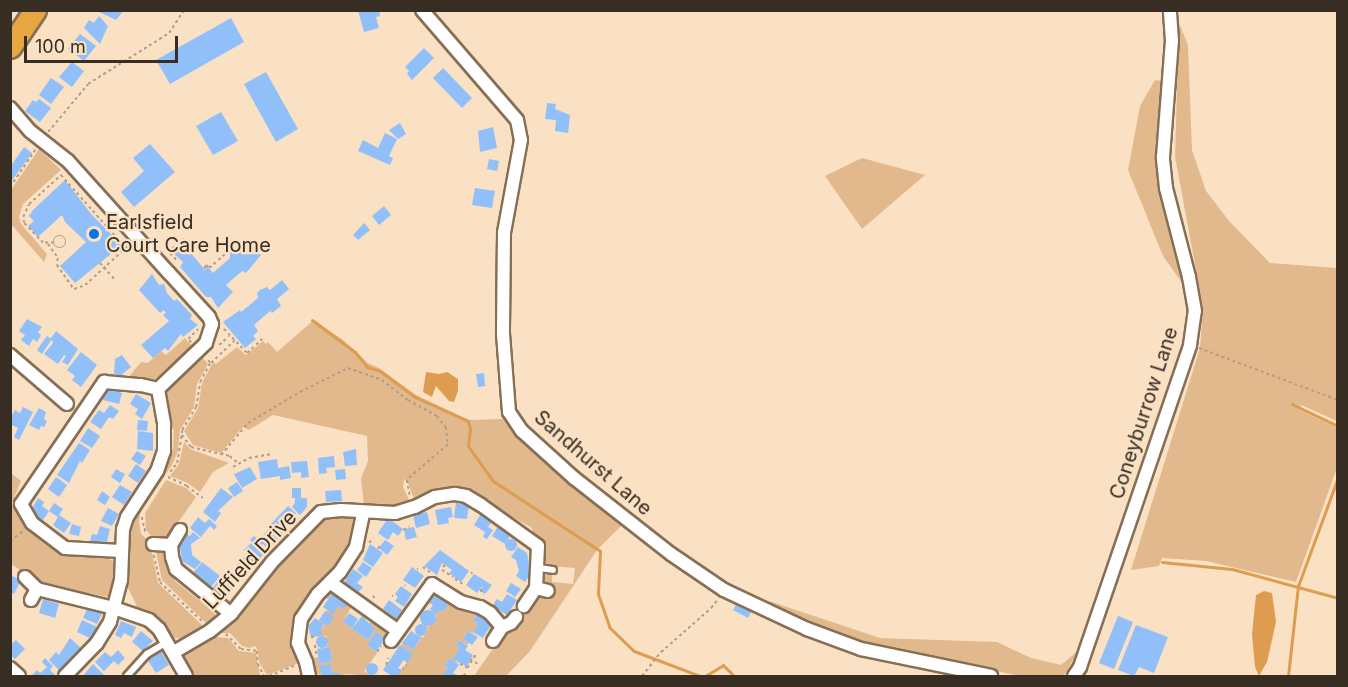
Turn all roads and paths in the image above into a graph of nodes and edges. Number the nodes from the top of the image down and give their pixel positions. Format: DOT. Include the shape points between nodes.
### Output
graph roads {
  1 [pos="36,10"];
  2 [pos="184,10"];
  3 [pos="422,10"];
  4 [pos="1170,10"];
  5 [pos="10,47"];
  6 [pos="10,108"];
  7 [pos="42,141"];
  8 [pos="10,187"];
  9 [pos="48,243"];
  10 [pos="54,243"];
  11 [pos="238,243"];
  12 [pos="129,244"];
  13 [pos="191,247"];
  14 [pos="126,248"];
  15 [pos="188,249"];
  16 [pos="193,250"];
  17 [pos="179,257"];
  18 [pos="100,263"];
  19 [pos="104,267"];
  20 [pos="206,269"];
  21 [pos="116,281"];
  22 [pos="220,324"];
  23 [pos="262,339"];
  24 [pos="235,340"];
  25 [pos="1190,345"];
  26 [pos="10,356"];
  27 [pos="210,363"];
  28 [pos="158,389"];
  29 [pos="1338,400"];
  30 [pos="67,404"];
  31 [pos="181,434"];
  32 [pos="272,454"];
  33 [pos="222,455"];
  34 [pos="238,463"];
  35 [pos="233,467"];
  36 [pos="166,476"];
  37 [pos="203,498"];
  38 [pos="416,507"];
  39 [pos="363,513"];
  40 [pos="32,523"];
  41 [pos="409,527"];
  42 [pos="404,530"];
  43 [pos="180,531"];
  44 [pos="10,541"];
  45 [pos="153,544"];
  46 [pos="380,544"];
  47 [pos="171,545"];
  48 [pos="378,549"];
  49 [pos="121,551"];
  50 [pos="445,566"];
  51 [pos="423,567"];
  52 [pos="539,568"];
  53 [pos="553,570"];
  54 [pos="430,572"];
  55 [pos="25,577"];
  56 [pos="332,584"];
  57 [pos="462,584"];
  58 [pos="481,589"];
  59 [pos="724,591"];
  60 [pos="482,593"];
  61 [pos="524,606"];
  62 [pos="114,608"];
  63 [pos="231,614"];
  64 [pos="516,617"];
  65 [pos="502,627"];
  66 [pos="316,637"];
  67 [pos="310,638"];
  68 [pos="390,639"];
  69 [pos="493,641"];
  70 [pos="171,647"];
  71 [pos="316,647"];
  72 [pos="377,652"];
  73 [pos="476,654"];
  74 [pos="388,658"];
  75 [pos="312,659"];
  76 [pos="471,660"];
  77 [pos="460,664"];
  78 [pos="478,664"];
  79 [pos="386,665"];
  80 [pos="10,668"];
  81 [pos="466,673"];
  82 [pos="19,676"];
  83 [pos="65,676"];
  84 [pos="127,676"];
  85 [pos="186,676"];
  86 [pos="269,676"];
  87 [pos="309,676"];
  88 [pos="463,676"];
  89 [pos="642,676"];
  90 [pos="991,676"];
  91 [pos="1074,676"];
  1 -- 5 [label="highway"];
  2 -- 7 [label="path" via="169,33 79,92"];
  3 -- 59 [label="street, Sandhurst Lane" via="517,120 521,140 504,233 504,364 509,412 522,431 574,478"];
  4 -- 25 [label="street, Coneyburrow Lane" via="1172,41 1163,157 1166,188 1195,310"];
  6 -- 7 [label="street"];
  7 -- 8 [label="path"];
  7 -- 28 [label="street" via="68,161 209,318 211,333 206,343"];
  9 -- 10 [label="path"];
  9 -- 14 [label="path" via="39,240 23,217 29,204 61,175"];
  9 -- 19 [label="path" via="74,289"];
  11 -- 20 [label="path"];
  12 -- 14 [label="path"];
  13 -- 15 [label="path"];
  13 -- 16 [label="path"];
  13 -- 17 [label="path" via="184,239 168,252 175,261"];
  14 -- 19 [label="path"];
  18 -- 19 [label="path"];
  19 -- 21 [label="path"];
  22 -- 24 [label="path"];
  23 -- 24 [label="path" via="247,354"];
  24 -- 27 [label="path"];
  25 -- 29 [label="path"];
  25 -- 91 [label="street, Coneyburrow Lane"];
  26 -- 30 [label="street"];
  28 -- 40 [label="street" via="112,382 104,382 98,388 22,501 21,508"];
  28 -- 49 [label="street" via="164,451 153,477 127,517"];
  31 -- 33 [label="path" via="191,447"];
  32 -- 34 [label="path"];
  33 -- 34 [label="path"];
  33 -- 38 [label="path" via="248,423 348,368 382,380 437,416 446,427 448,445 406,482"];
  34 -- 35 [label="path"];
  36 -- 37 [label="path"];
  38 -- 39 [label="street, Luffield Drive" via="395,513"];
  38 -- 52 [label="street, Luffield Drive" via="435,497 466,496 529,537 538,546"];
  39 -- 56 [label="street" via="356,546"];
  39 -- 63 [label="street, Luffield Drive" via="319,508"];
  40 -- 44 [label="path"];
  40 -- 49 [label="street" via="65,548"];
  41 -- 42 [label="path"];
  43 -- 47 [label="street"];
  45 -- 47 [label="street"];
  46 -- 48 [label="path"];
  47 -- 63 [label="street" via="176,569"];
  49 -- 62 [label="street" via="121,580"];
  50 -- 57 [label="path" via="442,570"];
  51 -- 54 [label="path"];
  52 -- 53 [label="lane"];
  52 -- 61 [label="street, Luffield Drive" via="542,589"];
  55 -- 62 [label="street" via="34,594"];
  56 -- 68 [label="street"];
  56 -- 75 [label="street" via="318,594 301,619 298,643"];
  58 -- 60 [label="path"];
  59 -- 89 [label="path"];
  59 -- 90 [label="street, Sandhurst Lane" via="861,649"];
  62 -- 70 [label="street" via="149,620"];
  62 -- 83 [label="street" via="103,636"];
  63 -- 70 [label="street, Luffield Drive" via="210,631"];
  64 -- 65 [label="street"];
  65 -- 68 [label="street" via="490,613 461,602 434,584"];
  65 -- 69 [label="street"];
  66 -- 67 [label="path"];
  68 -- 72 [label="path"];
  70 -- 84 [label="lane" via="147,654"];
  70 -- 85 [label="street"];
  71 -- 75 [label="path"];
  73 -- 76 [label="path"];
  74 -- 79 [label="path"];
  75 -- 86 [label="path"];
  75 -- 87 [label="street"];
  76 -- 77 [label="path" via="467,668"];
  76 -- 78 [label="path"];
  80 -- 82 [label="street"];
  81 -- 88 [label="path"];
}
